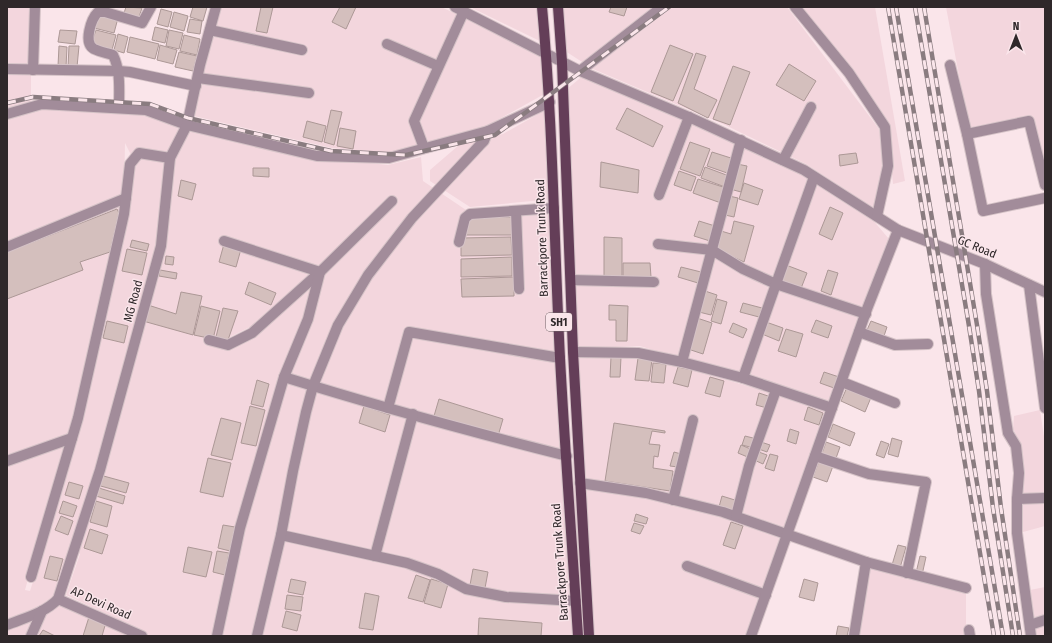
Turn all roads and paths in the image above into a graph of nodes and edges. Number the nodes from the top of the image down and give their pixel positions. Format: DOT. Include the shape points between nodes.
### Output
graph roads {
  1 [pos="35,7"];
  2 [pos="151,7"];
  3 [pos="216,7"];
  4 [pos="542,7"];
  5 [pos="558,7"];
  6 [pos="662,7"];
  7 [pos="795,7"];
  8 [pos="459,9"];
  9 [pos="94,11"];
  10 [pos="210,30"];
  11 [pos="387,44"];
  12 [pos="302,50"];
  13 [pos="546,55"];
  14 [pos="562,62"];
  15 [pos="950,65"];
  16 [pos="438,66"];
  17 [pos="7,69"];
  18 [pos="33,70"];
  19 [pos="119,71"];
  20 [pos="580,71"];
  21 [pos="197,82"];
  22 [pos="309,93"];
  23 [pos="550,102"];
  24 [pos="811,107"];
  25 [pos="119,108"];
  26 [pos="7,114"];
  27 [pos="689,116"];
  28 [pos="187,125"];
  29 [pos="488,131"];
  30 [pos="967,134"];
  31 [pos="741,140"];
  32 [pos="424,148"];
  33 [pos="170,158"];
  34 [pos="782,160"];
  35 [pos="814,177"];
  36 [pos="1045,186"];
  37 [pos="659,195"];
  38 [pos="126,198"];
  39 [pos="1045,198"];
  40 [pos="392,201"];
  41 [pos="554,208"];
  42 [pos="516,210"];
  43 [pos="877,216"];
  44 [pos="898,230"];
  45 [pos="224,240"];
  46 [pos="460,242"];
  47 [pos="658,244"];
  48 [pos="7,247"];
  49 [pos="712,250"];
  50 [pos="985,264"];
  51 [pos="320,272"];
  52 [pos="571,280"];
  53 [pos="654,282"];
  54 [pos="776,284"];
  55 [pos="1030,285"];
  56 [pos="519,289"];
  57 [pos="1045,292"];
  58 [pos="866,314"];
  59 [pos="859,332"];
  60 [pos="208,340"];
  61 [pos="928,344"];
  62 [pos="573,352"];
  63 [pos="560,358"];
  64 [pos="682,362"];
  65 [pos="284,377"];
  66 [pos="743,378"];
  67 [pos="842,382"];
  68 [pos="313,386"];
  69 [pos="776,390"];
  70 [pos="1045,402"];
  71 [pos="895,403"];
  72 [pos="388,408"];
  73 [pos="832,408"];
  74 [pos="413,414"];
  75 [pos="693,420"];
  76 [pos="72,438"];
  77 [pos="567,456"];
  78 [pos="815,456"];
  79 [pos="7,460"];
  80 [pos="580,483"];
  81 [pos="1045,498"];
  82 [pos="1017,499"];
  83 [pos="672,500"];
  84 [pos="736,516"];
  85 [pos="787,533"];
  86 [pos="281,535"];
  87 [pos="374,556"];
  88 [pos="866,562"];
  89 [pos="687,566"];
  90 [pos="907,573"];
  91 [pos="31,578"];
  92 [pos="966,588"];
  93 [pos="766,594"];
  94 [pos="58,599"];
  95 [pos="576,601"];
  96 [pos="42,611"];
  97 [pos="1045,620"];
  98 [pos="7,625"];
  99 [pos="1030,625"];
  100 [pos="30,636"];
  101 [pos="142,636"];
  102 [pos="217,636"];
  103 [pos="256,636"];
  104 [pos="578,636"];
  105 [pos="589,636"];
  106 [pos="751,636"];
  107 [pos="854,636"];
  108 [pos="1031,636"];
  1 -- 18 [label="street"];
  2 -- 9 [label="street" via="142,23"];
  3 -- 10 [label="street, MG Road"];
  4 -- 13 [label="main road, Barrackpore Trunk Road / SH1"];
  5 -- 14 [label="main road, Barrackpore Trunk Road / SH1"];
  6 -- 20 [label="street"];
  7 -- 43 [label="street" via="849,73 885,127 888,166"];
  8 -- 13 [label="street, GC Road"];
  8 -- 16 [label="street"];
  9 -- 19 [label="street" via="88,38 90,45 94,49 113,55"];
  10 -- 12 [label="street"];
  10 -- 21 [label="street, MG Road"];
  11 -- 16 [label="street"];
  13 -- 14 [label="street, GC Road"];
  13 -- 23 [label="main road, Barrackpore Trunk Road / SH1"];
  14 -- 20 [label="street, GC Road"];
  14 -- 52 [label="main road, Barrackpore Trunk Road / SH1"];
  15 -- 30 [label="street"];
  16 -- 32 [label="street" via="414,121"];
  17 -- 18 [label="street"];
  18 -- 19 [label="street"];
  19 -- 21 [label="street"];
  19 -- 25 [label="street"];
  20 -- 27 [label="street, GC Road"];
  21 -- 22 [label="street"];
  21 -- 28 [label="street, MG Road"];
  23 -- 29 [label="street"];
  23 -- 41 [label="main road, Barrackpore Trunk Road / SH1"];
  24 -- 34 [label="street"];
  25 -- 26 [label="street" via="42,104"];
  25 -- 28 [label="street" via="146,110"];
  27 -- 31 [label="street, GC Road"];
  27 -- 37 [label="street"];
  28 -- 32 [label="street" via="317,156 389,158"];
  28 -- 33 [label="street, MG Road"];
  29 -- 32 [label="street"];
  29 -- 68 [label="street" via="484,141 412,218 368,275 338,325"];
  30 -- 36 [label="street" via="1030,121"];
  30 -- 39 [label="street" via="983,210"];
  31 -- 34 [label="street, GC Road"];
  31 -- 49 [label="street"];
  33 -- 38 [label="street" via="139,152 130,164"];
  33 -- 94 [label="street, MG Road" via="161,246 100,470"];
  34 -- 35 [label="street, GC Road"];
  35 -- 43 [label="street, GC Road"];
  35 -- 54 [label="street"];
  38 -- 48 [label="street"];
  38 -- 76 [label="street"];
  40 -- 51 [label="street"];
  41 -- 42 [label="street"];
  41 -- 63 [label="main road, Barrackpore Trunk Road / SH1"];
  42 -- 46 [label="street" via="467,216"];
  42 -- 56 [label="street"];
  43 -- 44 [label="street, GC Road"];
  44 -- 50 [label="street, GC Road"];
  44 -- 58 [label="street"];
  45 -- 51 [label="street"];
  47 -- 49 [label="street"];
  49 -- 54 [label="street" via="742,269"];
  49 -- 64 [label="street"];
  50 -- 55 [label="street, GC Road"];
  50 -- 82 [label="street" via="986,294 1008,433 1016,446 1019,473"];
  51 -- 60 [label="street" via="252,333 228,345"];
  51 -- 65 [label="street" via="308,319"];
  52 -- 53 [label="street"];
  52 -- 62 [label="main road, Barrackpore Trunk Road / SH1"];
  54 -- 58 [label="street"];
  54 -- 66 [label="street"];
  55 -- 57 [label="street, GC Road"];
  55 -- 70 [label="street"];
  58 -- 59 [label="street"];
  59 -- 61 [label="street" via="895,345"];
  59 -- 67 [label="street"];
  62 -- 64 [label="street" via="638,353"];
  62 -- 80 [label="main road, Barrackpore Trunk Road / SH1"];
  63 -- 72 [label="street" via="409,332"];
  63 -- 77 [label="main road, Barrackpore Trunk Road / SH1"];
  64 -- 66 [label="street"];
  65 -- 68 [label="street"];
  65 -- 102 [label="street" via="240,528"];
  66 -- 69 [label="street"];
  67 -- 71 [label="street"];
  67 -- 73 [label="street"];
  68 -- 72 [label="street"];
  68 -- 86 [label="street"];
  69 -- 73 [label="street"];
  69 -- 84 [label="street" via="749,466"];
  72 -- 74 [label="street"];
  73 -- 78 [label="street"];
  74 -- 77 [label="street"];
  74 -- 87 [label="street"];
  75 -- 83 [label="street"];
  76 -- 79 [label="street"];
  76 -- 91 [label="street"];
  77 -- 95 [label="main road, Barrackpore Trunk Road / SH1"];
  78 -- 85 [label="street"];
  78 -- 90 [label="street" via="869,474 926,482"];
  80 -- 83 [label="street" via="646,493"];
  80 -- 105 [label="main road, Barrackpore Trunk Road / SH1"];
  81 -- 82 [label="street"];
  82 -- 99 [label="street" via="1017,533"];
  83 -- 84 [label="street"];
  84 -- 85 [label="street"];
  85 -- 88 [label="street"];
  85 -- 93 [label="street"];
  86 -- 87 [label="street"];
  86 -- 103 [label="street"];
  87 -- 95 [label="street" via="407,563 438,574 466,589 506,597"];
  88 -- 90 [label="street"];
  88 -- 107 [label="street"];
  89 -- 93 [label="street"];
  90 -- 92 [label="street"];
  93 -- 106 [label="street"];
  94 -- 96 [label="street, AP Devi Road"];
  94 -- 101 [label="street, AP Devi Road"];
  95 -- 104 [label="main road, Barrackpore Trunk Road / SH1"];
  96 -- 98 [label="street, AP Devi Road"];
  96 -- 100 [label="street"];
  97 -- 99 [label="street"];
  99 -- 108 [label="street"];
}
